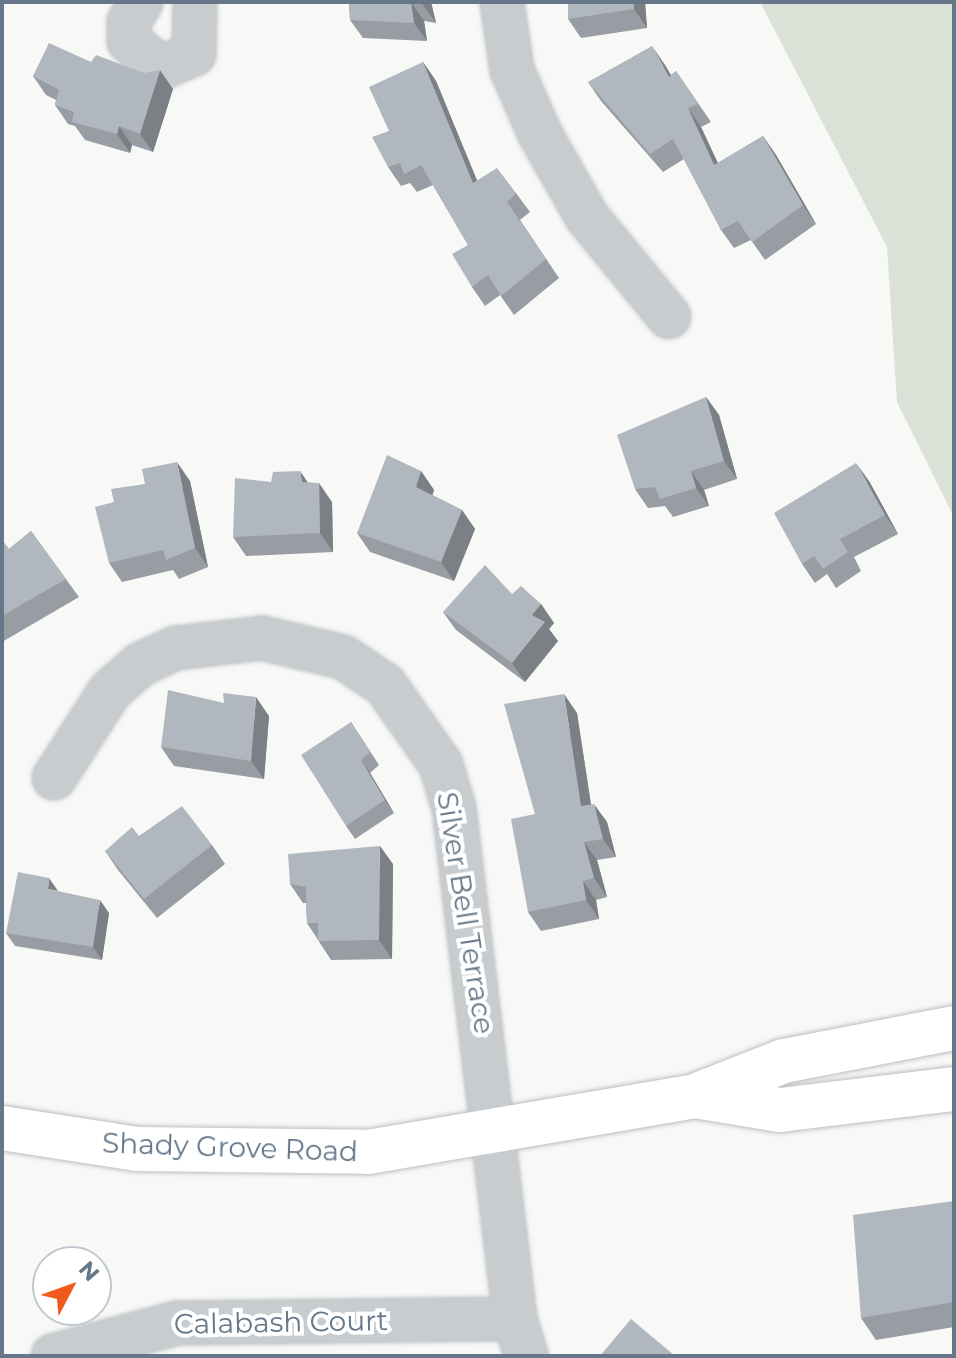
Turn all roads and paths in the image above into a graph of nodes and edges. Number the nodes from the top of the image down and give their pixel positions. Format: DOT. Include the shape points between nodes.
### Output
graph roads {
  1 [pos="141,2"];
  2 [pos="195,2"];
  3 [pos="502,2"];
  4 [pos="669,317"];
  5 [pos="54,778"];
  6 [pos="954,1028"];
  7 [pos="954,1089"];
  8 [pos="695,1096"];
  9 [pos="2,1128"];
  10 [pos="497,1130"];
  11 [pos="520,1338"];
  12 [pos="53,1356"];
  1 -- 2 [label="street" via="129,22 129,41 161,68 194,54"];
  3 -- 4 [label="street" via="512,70 540,134 587,217"];
  5 -- 10 [label="street, Silver Bell Terrace" via="110,691 141,664 176,648 262,638 343,657 385,685 441,765 454,808"];
  6 -- 8 [label="main road, Shady Grove Road" via="784,1061"];
  7 -- 8 [label="main road, Shady Grove Road" via="780,1110"];
  8 -- 10 [label="main road, Shady Grove Road"];
  9 -- 10 [label="main road, Shady Grove Road" via="137,1149 273,1154 368,1152"];
  10 -- 11 [label="street, Silver Bell Terrace"];
  11 -- 12 [label="street, Calabash Court" via="177,1323"];
}
